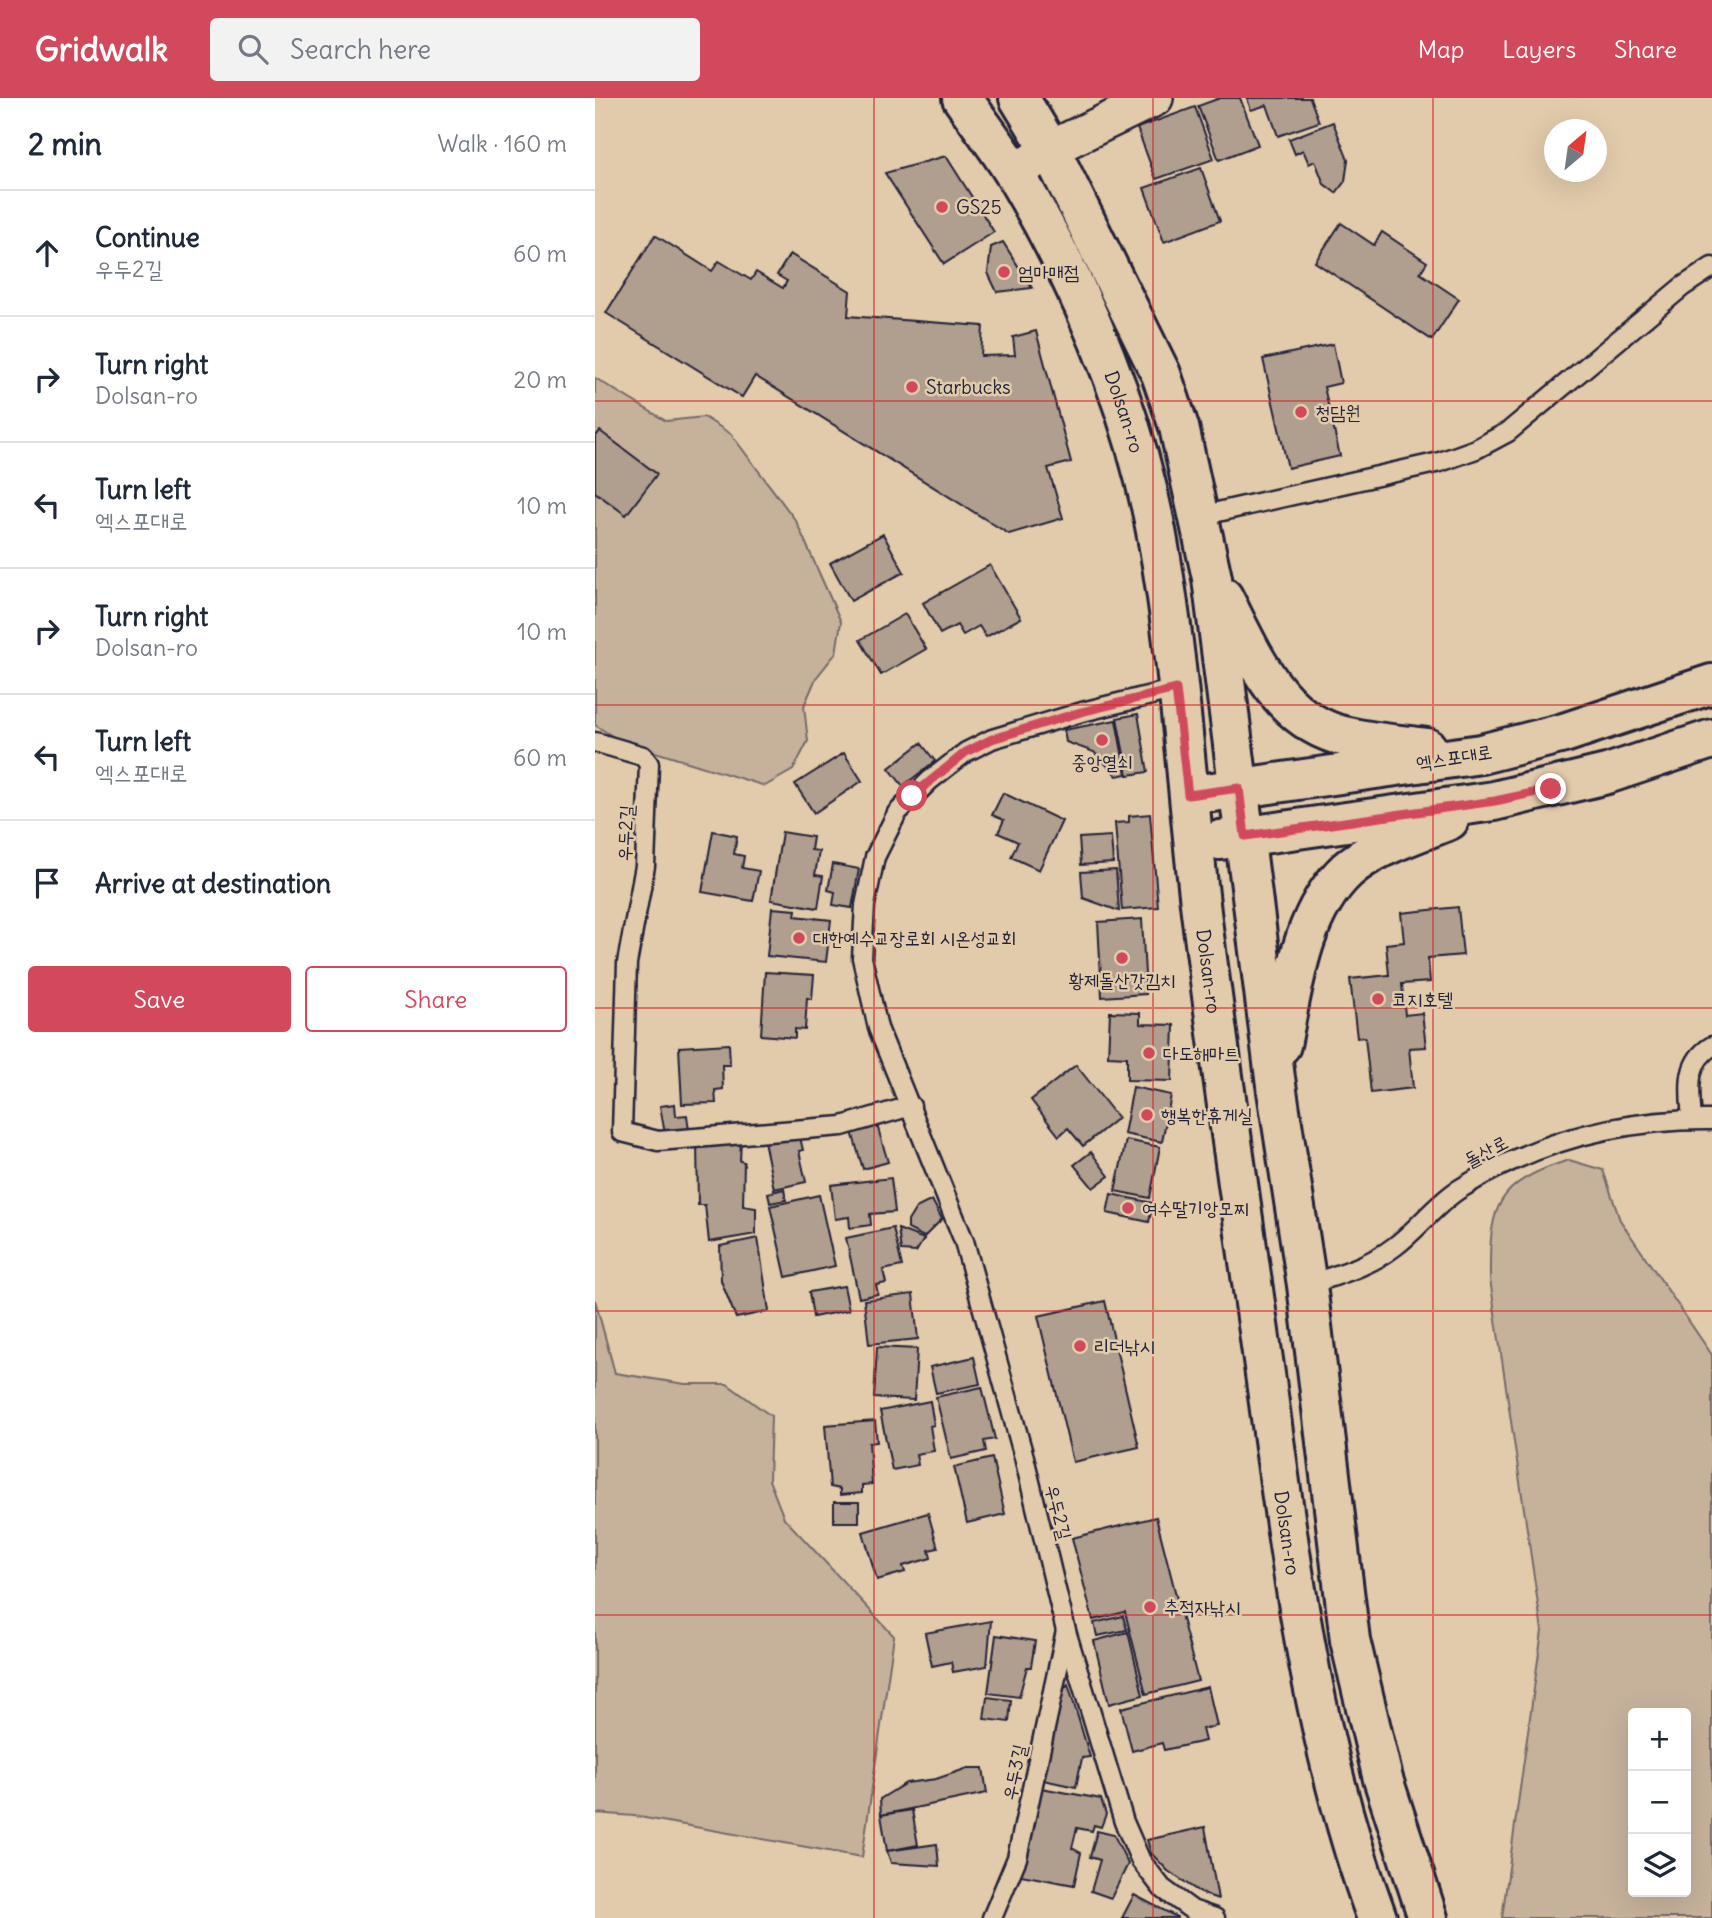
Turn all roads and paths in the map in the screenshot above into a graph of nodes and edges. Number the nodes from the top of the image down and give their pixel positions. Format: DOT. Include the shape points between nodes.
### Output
graph roads {
  1 [pos="962,98"];
  2 [pos="1019,98"];
  3 [pos="1155,98"];
  4 [pos="1049,149"];
  5 [pos="1015,174"];
  6 [pos="1712,267"];
  7 [pos="1200,516"];
  8 [pos="1212,578"];
  9 [pos="1712,684"];
  10 [pos="1176,689"];
  11 [pos="1712,739"];
  12 [pos="595,742"];
  13 [pos="1481,754"];
  14 [pos="1239,788"];
  15 [pos="1188,795"];
  16 [pos="1495,801"];
  17 [pos="1245,836"];
  18 [pos="1194,844"];
  19 [pos="1712,1046"];
  20 [pos="1275,1078"];
  21 [pos="911,1106"];
  22 [pos="1692,1119"];
  23 [pos="1712,1120"];
  24 [pos="1307,1285"];
  25 [pos="1066,1631"];
  26 [pos="1190,1914"];
  27 [pos="992,1918"];
  28 [pos="1215,1918"];
  29 [pos="1377,1918"];
  30 [pos="1428,1918"];
  1 -- 5 [label="main road, Dolsan-ro"];
  2 -- 4 [label="main road"];
  3 -- 4 [label="street"];
  4 -- 5 [label="street"];
  4 -- 7 [label="main road" via="1161,374"];
  5 -- 10 [label="main road, Dolsan-ro" via="1081,298 1126,419 1157,535"];
  6 -- 7 [label="lane" via="1682,286 1508,432 1476,449 1440,462"];
  7 -- 8 [label="main road"];
  8 -- 13 [label="main road" via="1277,694 1314,724 1371,742"];
  8 -- 14 [label="main road"];
  9 -- 13 [label="main road, 엑스포대로" via="1564,733"];
  10 -- 15 [label="main road, Dolsan-ro"];
  10 -- 21 [label="lane, 우두2길" via="992,739 966,752 929,781 888,825 870,875 862,958 878,1028"];
  11 -- 16 [label="main road" via="1608,774"];
  12 -- 21 [label="lane, 우두2길" via="643,756 649,764 645,866 627,963 622,1132 658,1141 842,1126"];
  13 -- 14 [label="main road, 엑스포대로"];
  14 -- 15 [label="main road, 엑스포대로"];
  14 -- 17 [label="main road"];
  15 -- 18 [label="main road, Dolsan-ro"];
  16 -- 17 [label="main road"];
  16 -- 20 [label="main road" via="1376,852 1348,869 1328,892 1298,965"];
  17 -- 18 [label="main road"];
  17 -- 20 [label="main road"];
  18 -- 29 [label="main road, Dolsan-ro" via="1291,1562 1318,1718 1354,1858"];
  19 -- 22 [label="lane" via="1694,1062 1689,1076"];
  20 -- 24 [label="main road"];
  21 -- 25 [label="lane, 우두2길" via="964,1241"];
  22 -- 23 [label="lane, 돌산로"];
  22 -- 24 [label="lane, 돌산로" via="1585,1132 1528,1152 1455,1192 1396,1247 1366,1266"];
  24 -- 30 [label="main road" via="1349,1640 1383,1779"];
  25 -- 26 [label="lane, 우두2길" via="1124,1822 1141,1861"];
  25 -- 27 [label="lane, 우두3길" via="1017,1858"];
  26 -- 28 [label="lane, 우두2길"];
}
